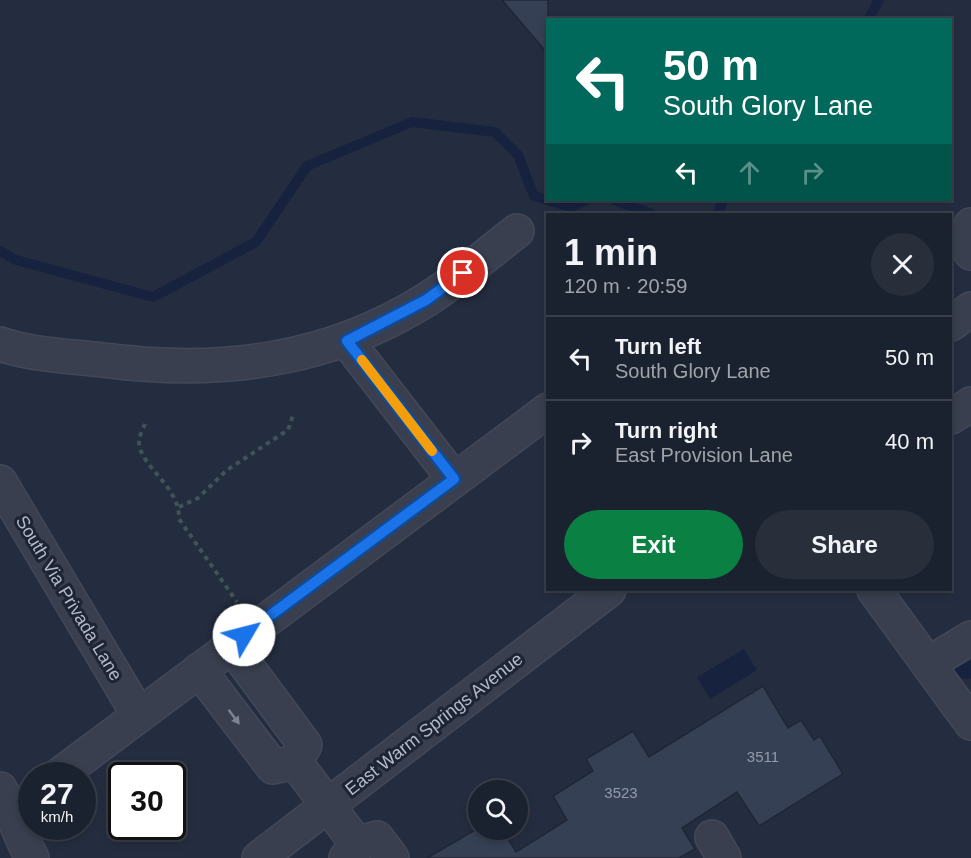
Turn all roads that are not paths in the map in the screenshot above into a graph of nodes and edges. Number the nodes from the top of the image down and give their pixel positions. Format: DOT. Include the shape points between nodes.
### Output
graph roads {
  1 [pos="971,225"];
  2 [pos="517,231"];
  3 [pos="971,253"];
  4 [pos="971,309"];
  5 [pos="952,323"];
  6 [pos="347,341"];
  7 [pos="3,350"];
  8 [pos="971,404"];
  9 [pos="546,411"];
  10 [pos="952,416"];
  11 [pos="454,479"];
  12 [pos="0,482"];
  13 [pos="608,591"];
  14 [pos="875,591"];
  15 [pos="971,638"];
  16 [pos="231,645"];
  17 [pos="928,664"];
  18 [pos="199,670"];
  19 [pos="138,714"];
  20 [pos="971,723"];
  21 [pos="76,762"];
  22 [pos="295,762"];
  23 [pos="15,798"];
  24 [pos="328,805"];
  25 [pos="351,851"];
  26 [pos="32,858"];
  27 [pos="259,858"];
  28 [pos="392,858"];
  1 -- 3 [label="street" via="967,246"];
  2 -- 6 [label="street" via="426,300"];
  4 -- 5 [label="street"];
  6 -- 7 [label="street" via="263,362 159,367"];
  6 -- 11 [label="street"];
  8 -- 10 [label="street"];
  9 -- 11 [label="street"];
  11 -- 16 [label="street"];
  12 -- 19 [label="street, South Via Privada Lane"];
  13 -- 24 [label="street, East Warm Springs Avenue"];
  14 -- 17 [label="street"];
  15 -- 17 [label="street"];
  16 -- 18 [label="street"];
  16 -- 22 [label="street" via="304,745"];
  17 -- 20 [label="street"];
  18 -- 19 [label="street"];
  18 -- 22 [label="street, one-way" via="273,767"];
  19 -- 21 [label="street"];
  22 -- 24 [label="street"];
  23 -- 26 [label="street" via="20,838"];
  24 -- 25 [label="street"];
  24 -- 27 [label="street, East Warm Springs Avenue"];
  25 -- 28 [label="street" via="377,838"];
}
